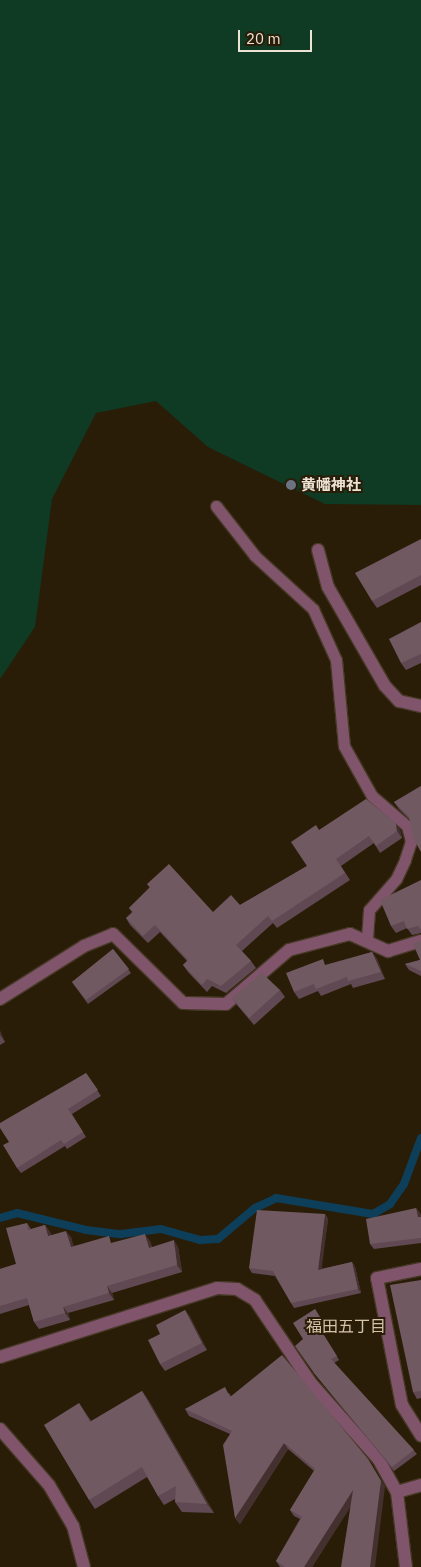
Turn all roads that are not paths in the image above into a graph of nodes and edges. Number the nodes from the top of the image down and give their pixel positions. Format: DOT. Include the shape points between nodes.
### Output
graph roads {
  1 [pos="216,506"];
  2 [pos="318,550"];
  3 [pos="421,706"];
  4 [pos="366,941"];
  5 [pos="421,941"];
  6 [pos="0,999"];
  7 [pos="421,1269"];
  8 [pos="0,1357"];
  9 [pos="0,1429"];
  10 [pos="421,1436"];
  11 [pos="421,1485"];
  12 [pos="397,1492"];
  13 [pos="83,1567"];
  14 [pos="406,1567"];
  1 -- 4 [label="lane" via="255,556 313,609 336,660 344,746 372,796 407,826 411,841 405,860 396,879 369,910"];
  2 -- 3 [label="street" via="328,587 385,686 399,701"];
  4 -- 5 [label="street" via="388,951"];
  4 -- 6 [label="street" via="350,934 289,950 226,1004 182,1003 113,934 84,946"];
  7 -- 10 [label="street" via="378,1278 402,1405"];
  8 -- 12 [label="street" via="217,1288 237,1289 255,1300 310,1382 379,1460"];
  9 -- 13 [label="street" via="49,1485 73,1526"];
  11 -- 12 [label="street"];
  12 -- 14 [label="street"];
}
